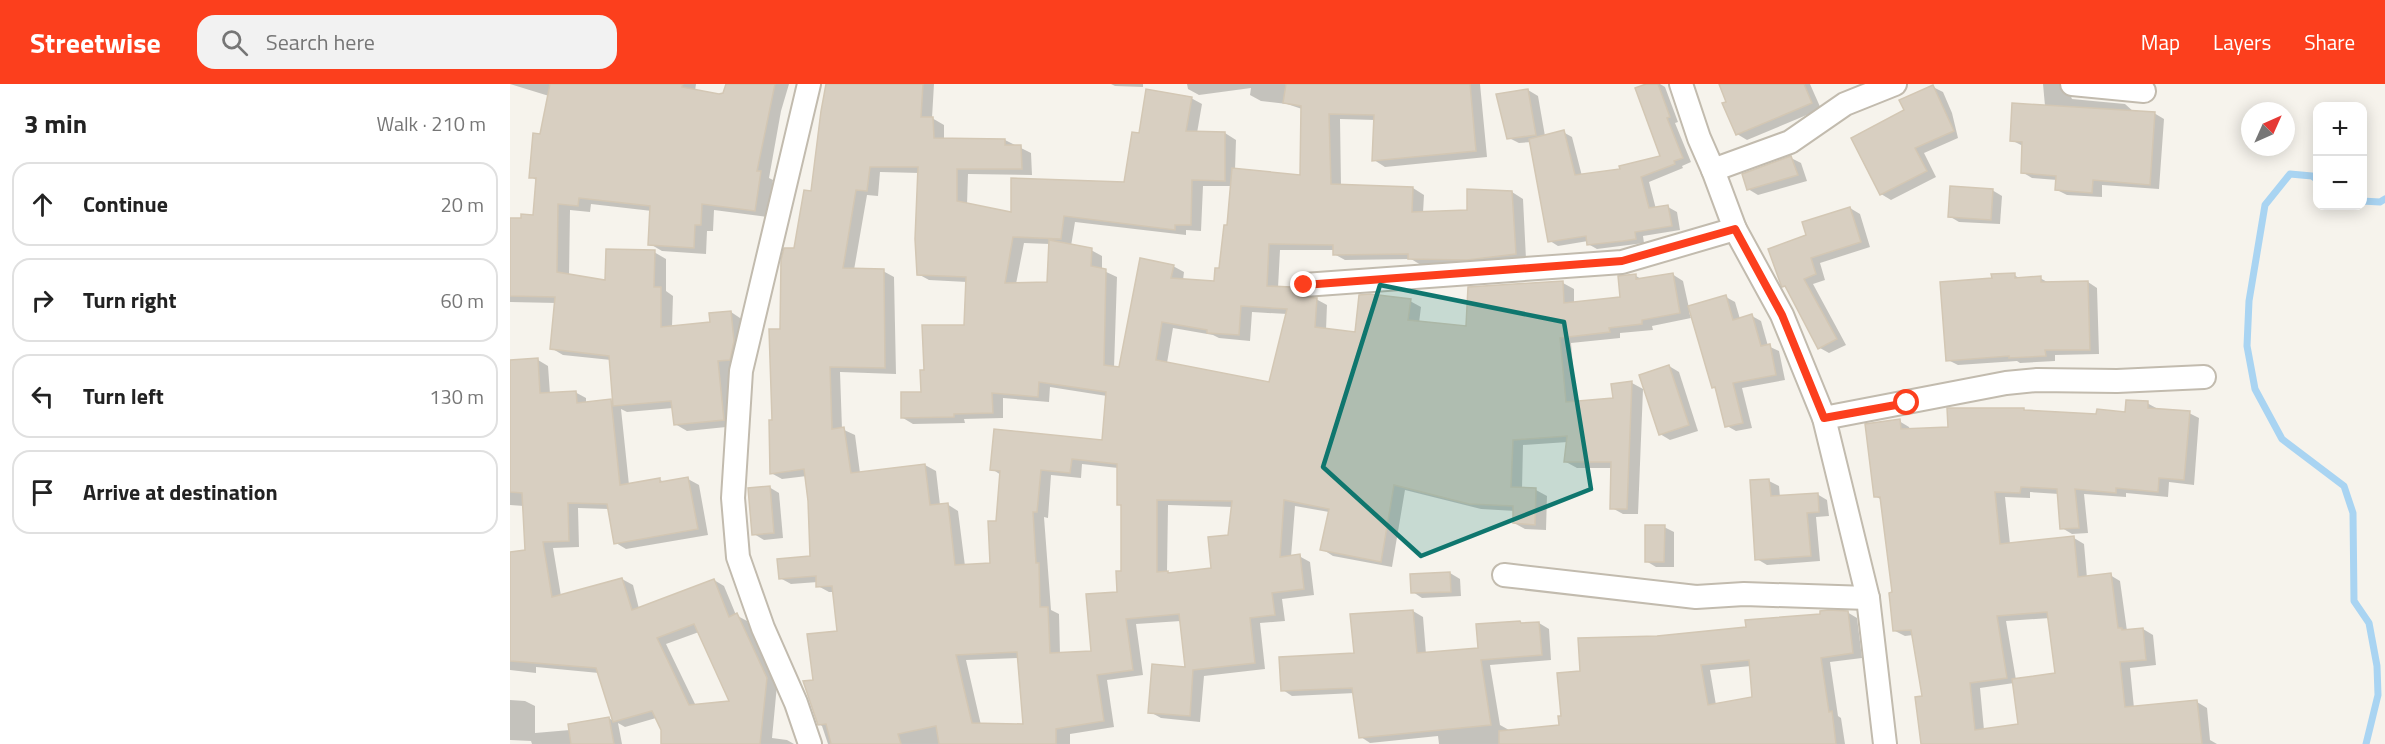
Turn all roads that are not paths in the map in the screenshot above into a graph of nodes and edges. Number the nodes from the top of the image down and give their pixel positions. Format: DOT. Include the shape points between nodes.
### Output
graph roads {
  1 [pos="809,84"];
  2 [pos="1681,84"];
  3 [pos="1895,84"];
  4 [pos="2072,84"];
  5 [pos="2144,91"];
  6 [pos="1713,170"];
  7 [pos="1735,229"];
  8 [pos="1304,285"];
  9 [pos="2204,377"];
  10 [pos="1824,418"];
  11 [pos="1504,575"];
  12 [pos="1868,598"];
  13 [pos="810,744"];
  14 [pos="1885,744"];
  1 -- 13 [label="street" via="741,370 733,498 738,557"];
  2 -- 6 [label="street"];
  3 -- 6 [label="street" via="1845,104 1791,142"];
  4 -- 5 [label="street"];
  6 -- 7 [label="street"];
  7 -- 8 [label="street" via="1622,261"];
  7 -- 10 [label="street" via="1782,315"];
  9 -- 10 [label="street" via="2006,383"];
  10 -- 12 [label="street"];
  11 -- 12 [label="street" via="1696,597 1744,594"];
  12 -- 14 [label="street"];
}
